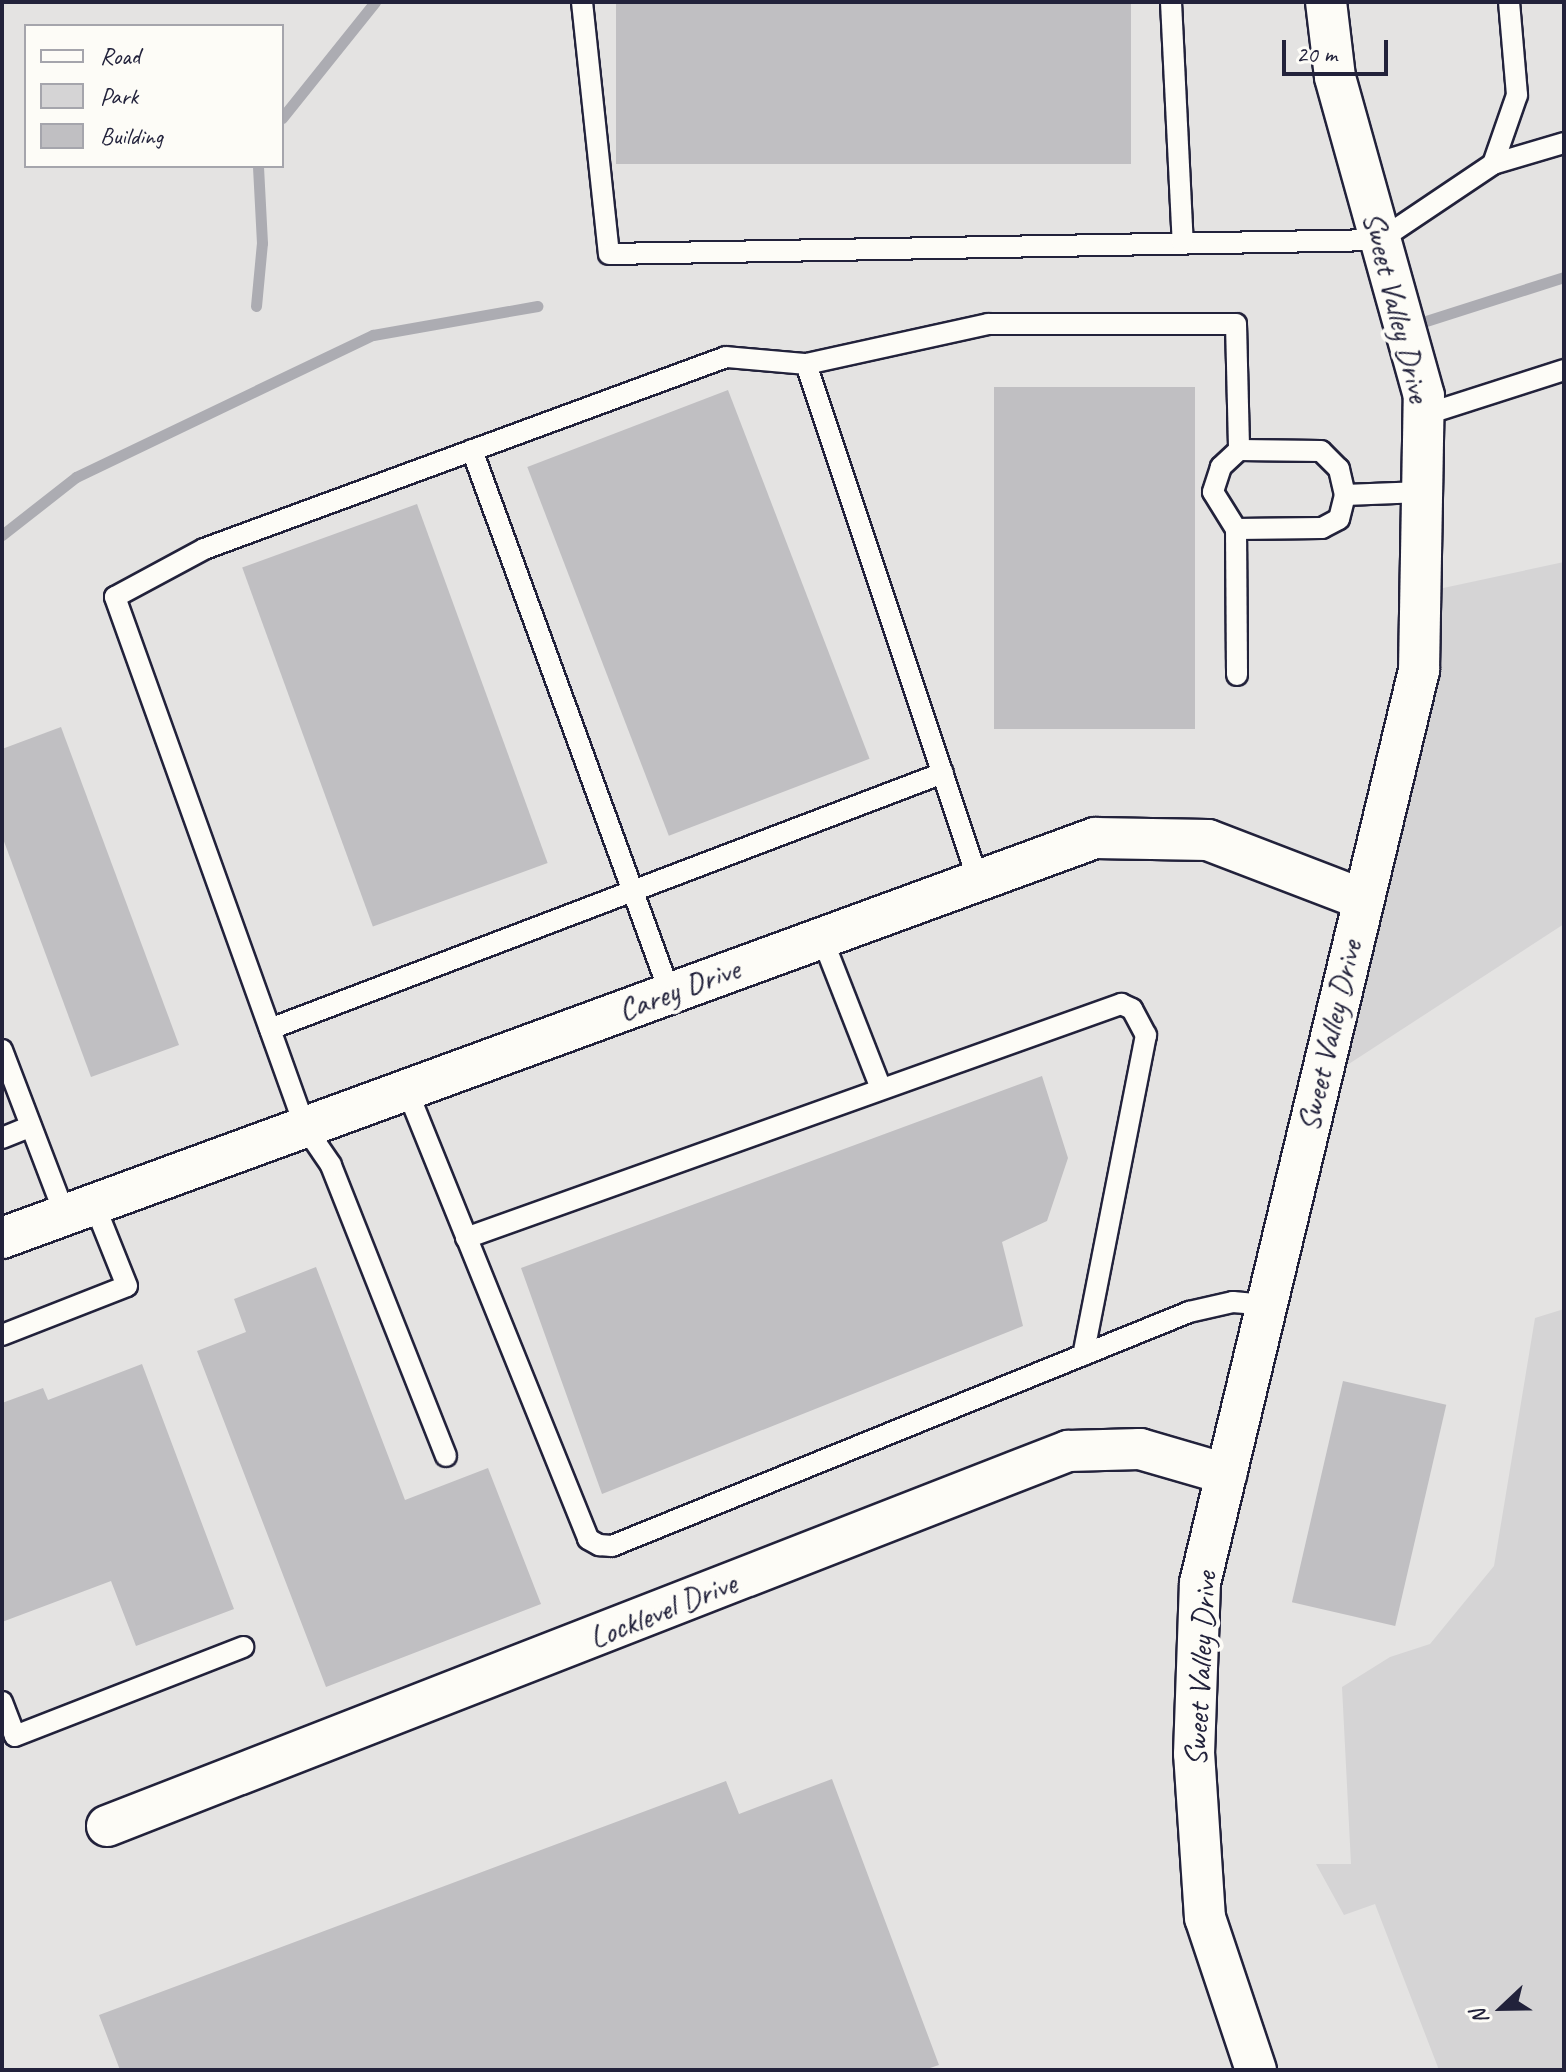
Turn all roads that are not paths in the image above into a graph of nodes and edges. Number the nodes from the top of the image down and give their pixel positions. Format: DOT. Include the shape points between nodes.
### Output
graph roads {
  1 [pos="582,2"];
  2 [pos="1171,2"];
  3 [pos="1326,2"];
  4 [pos="1509,2"];
  5 [pos="1564,143"];
  6 [pos="1493,164"];
  7 [pos="1380,240"];
  8 [pos="1183,244"];
  9 [pos="806,364"];
  10 [pos="1564,370"];
  11 [pos="1424,415"];
  12 [pos="472,450"];
  13 [pos="1239,450"];
  14 [pos="1422,492"];
  15 [pos="1345,495"];
  16 [pos="1236,529"];
  17 [pos="1237,675"];
  18 [pos="943,773"];
  19 [pos="978,880"];
  20 [pos="635,891"];
  21 [pos="1362,899"];
  22 [pos="822,938"];
  23 [pos="670,993"];
  24 [pos="270,1029"];
  25 [pos="2,1050"];
  26 [pos="880,1086"];
  27 [pos="407,1090"];
  28 [pos="31,1126"];
  29 [pos="305,1127"];
  30 [pos="2,1138"];
  31 [pos="80,1210"];
  32 [pos="2,1238"];
  33 [pos="466,1238"];
  34 [pos="1266,1305"];
  35 [pos="2,1335"];
  36 [pos="1083,1355"];
  37 [pos="446,1456"];
  38 [pos="1226,1474"];
  39 [pos="243,1647"];
  40 [pos="2,1702"];
  41 [pos="107,1826"];
  42 [pos="1256,2070"];
  1 -- 8 [label="lane" via="609,254"];
  2 -- 8 [label="lane"];
  3 -- 7 [label="street, Sweet Valley Drive" via="1335,77"];
  4 -- 6 [label="lane" via="1517,95"];
  5 -- 6 [label="lane"];
  6 -- 7 [label="lane"];
  7 -- 8 [label="lane"];
  7 -- 11 [label="street, Sweet Valley Drive"];
  9 -- 12 [label="lane" via="726,357"];
  9 -- 13 [label="lane" via="988,324 1236,324"];
  9 -- 18 [label="lane"];
  10 -- 11 [label="lane"];
  11 -- 14 [label="street, Sweet Valley Drive"];
  12 -- 20 [label="lane"];
  12 -- 24 [label="lane" via="204,549 115,597"];
  13 -- 15 [label="lane" via="1321,451 1339,469"];
  13 -- 16 [label="lane" via="1221,467 1213,492"];
  14 -- 15 [label="lane"];
  14 -- 21 [label="street, Sweet Valley Drive" via="1419,670"];
  15 -- 16 [label="lane" via="1339,519 1322,528"];
  16 -- 17 [label="lane"];
  18 -- 19 [label="lane"];
  18 -- 20 [label="lane"];
  19 -- 21 [label="street, Carey Drive" via="1095,838 1208,840"];
  19 -- 22 [label="street, Carey Drive"];
  20 -- 23 [label="lane"];
  20 -- 24 [label="lane"];
  21 -- 34 [label="street, Sweet Valley Drive"];
  22 -- 23 [label="street, Carey Drive"];
  22 -- 26 [label="lane"];
  23 -- 27 [label="street, Carey Drive"];
  24 -- 29 [label="lane"];
  25 -- 28 [label="lane"];
  26 -- 33 [label="lane"];
  26 -- 36 [label="lane" via="1109,1005 1121,1004 1139,1018 1146,1035"];
  27 -- 29 [label="street, Carey Drive"];
  27 -- 33 [label="lane"];
  28 -- 30 [label="lane"];
  28 -- 31 [label="lane"];
  29 -- 31 [label="street, Carey Drive"];
  29 -- 37 [label="lane" via="331,1165"];
  31 -- 32 [label="street, Carey Drive"];
  31 -- 35 [label="lane" via="127,1286"];
  33 -- 36 [label="lane" via="588,1539 599,1545 612,1546"];
  34 -- 36 [label="lane" via="1233,1302 1189,1312"];
  34 -- 38 [label="street, Sweet Valley Drive"];
  38 -- 41 [label="street, Locklevel Drive" via="1140,1449 1068,1451"];
  38 -- 42 [label="street, Sweet Valley Drive" via="1200,1583 1194,1754 1205,1918"];
  39 -- 40 [label="lane" via="15,1736"];
}
